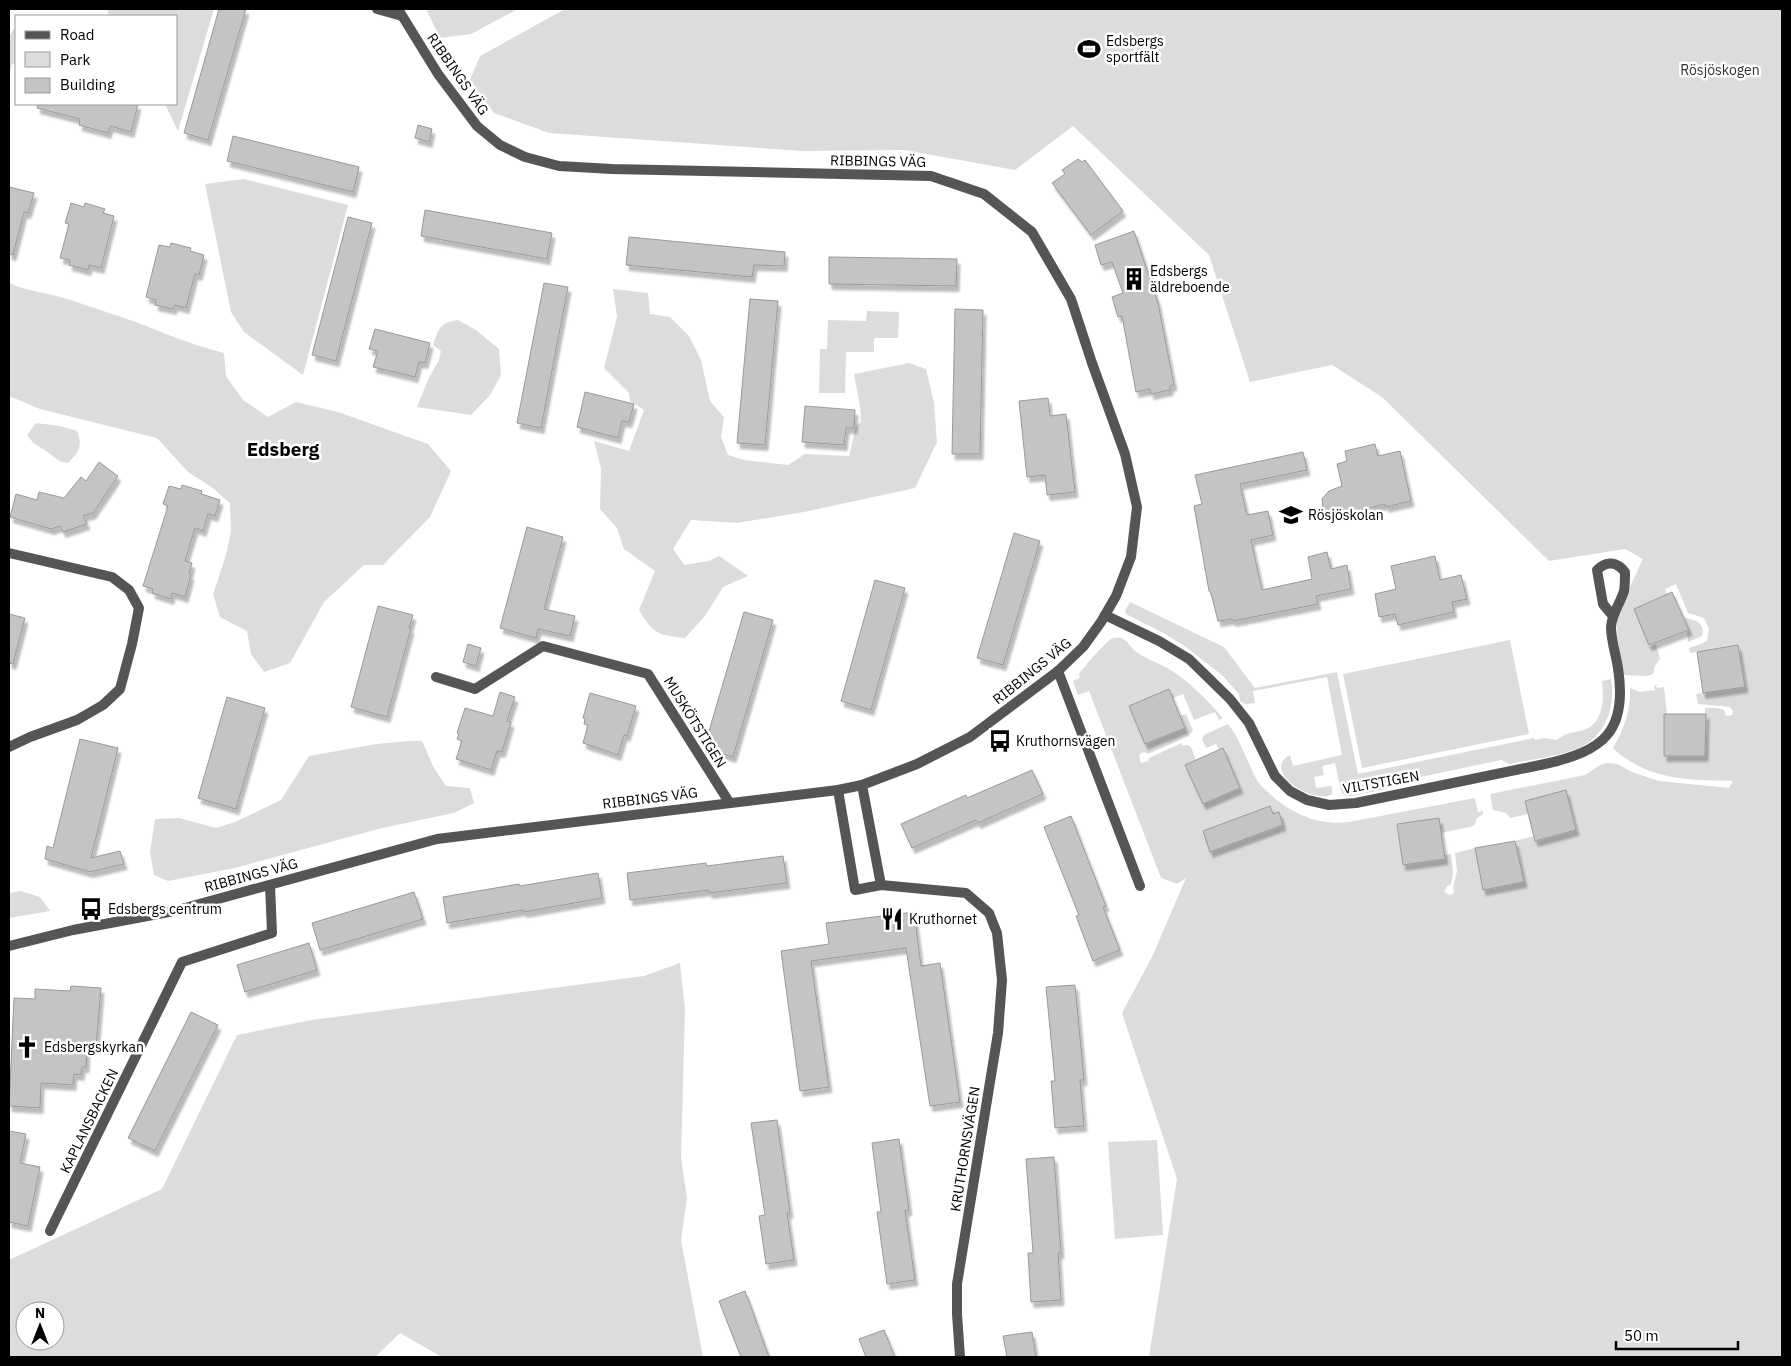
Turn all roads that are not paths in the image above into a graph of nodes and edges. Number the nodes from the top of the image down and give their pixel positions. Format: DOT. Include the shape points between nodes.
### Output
graph roads {
  1 [pos="377,9"];
  2 [pos="400,12"];
  3 [pos="9,553"];
  4 [pos="1105,615"];
  5 [pos="1612,615"];
  6 [pos="1058,671"];
  7 [pos="436,677"];
  8 [pos="9,748"];
  9 [pos="862,785"];
  10 [pos="838,790"];
  11 [pos="729,802"];
  12 [pos="270,885"];
  13 [pos="880,885"];
  14 [pos="1140,886"];
  15 [pos="9,946"];
  16 [pos="50,1231"];
  17 [pos="960,1357"];
  1 -- 2 [label="street"];
  2 -- 4 [label="street, RIBBINGS VÄG" via="438,74 478,126 500,145 525,157 559,166 612,169 931,176 984,194 1032,232 1071,299 1125,454 1137,507 1131,557 1119,590"];
  3 -- 8 [label="street" via="112,577 129,590 138,608 120,688 103,705 77,720"];
  4 -- 5 [label="street, VILTSTIGEN" via="1159,641 1189,660 1230,699 1249,723 1275,776 1290,791 1307,800 1329,805 1356,803 1535,766 1589,751 1607,737 1616,722 1621,700"];
  4 -- 6 [label="street, RIBBINGS VÄG" via="1083,647"];
  5 -- 5 [label="street, VILTSTIGEN" via="1623,593 1625,572 1620,566 1610,563 1597,570 1603,604"];
  6 -- 9 [label="street, RIBBINGS VÄG" via="970,737 917,764"];
  6 -- 14 [label="street"];
  7 -- 11 [label="street, MUSKÖTSTIGEN" via="475,689 543,646 648,674"];
  9 -- 10 [label="street, RIBBINGS VÄG"];
  9 -- 13 [label="street"];
  10 -- 11 [label="street, RIBBINGS VÄG"];
  10 -- 13 [label="street, KRUTHORNSVÄGEN" via="855,890"];
  11 -- 12 [label="street, RIBBINGS VÄG" via="437,839"];
  12 -- 15 [label="street, RIBBINGS VÄG" via="174,911"];
  12 -- 16 [label="street, KAPLANSBACKEN" via="272,932 182,962"];
  13 -- 17 [label="street, KRUTHORNSVÄGEN" via="966,893 989,913 997,933 1002,980 998,1033 957,1284"];
}
